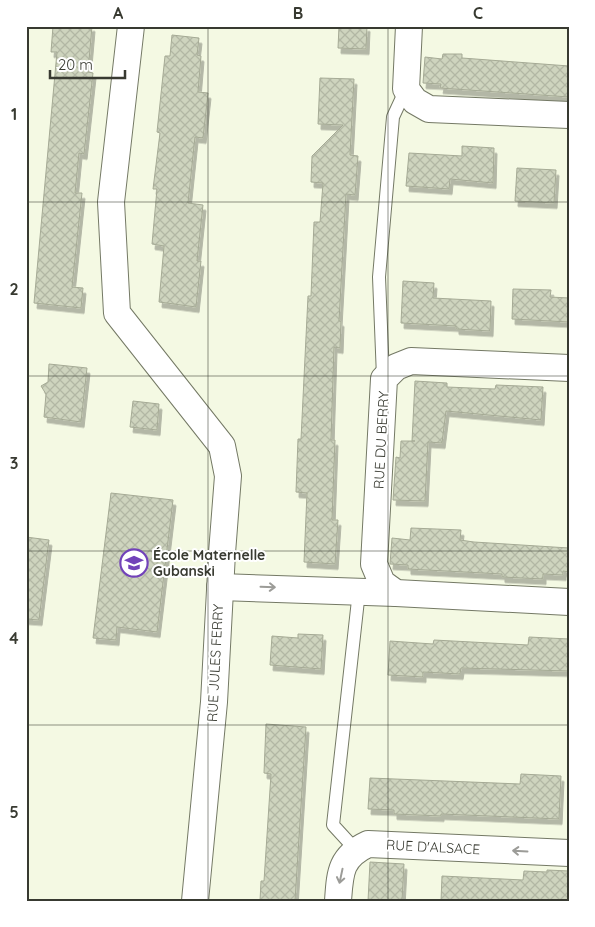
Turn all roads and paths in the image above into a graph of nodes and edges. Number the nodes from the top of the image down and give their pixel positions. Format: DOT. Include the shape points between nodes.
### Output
graph roads {
  1 [pos="131,26"];
  2 [pos="409,26"];
  3 [pos="406,89"];
  4 [pos="569,115"];
  5 [pos="569,368"];
  6 [pos="384,379"];
  7 [pos="220,587"];
  8 [pos="359,591"];
  9 [pos="396,593"];
  10 [pos="569,602"];
  11 [pos="355,850"];
  12 [pos="569,853"];
  13 [pos="195,901"];
  14 [pos="338,901"];
  1 -- 7 [label="street, RUE JULES FERRY" via="111,202 117,313 222,446 228,476"];
  2 -- 3 [label="street"];
  3 -- 4 [label="street" via="429,109"];
  3 -- 6 [label="lane" via="393,118 379,277"];
  5 -- 6 [label="street, RUE DU BERRY" via="411,361 396,367"];
  6 -- 9 [label="street, RUE DU BERRY" via="374,564 382,583"];
  7 -- 8 [label="street, one-way"];
  7 -- 13 [label="street, RUE JULES FERRY" via="214,702"];
  8 -- 9 [label="street"];
  8 -- 11 [label="lane" via="333,825"];
  9 -- 10 [label="street"];
  12 -- 11 [label="street, RUE D'ALSACE, one-way" via="368,844"];
  11 -- 14 [label="street, one-way" via="345,861"];
}
